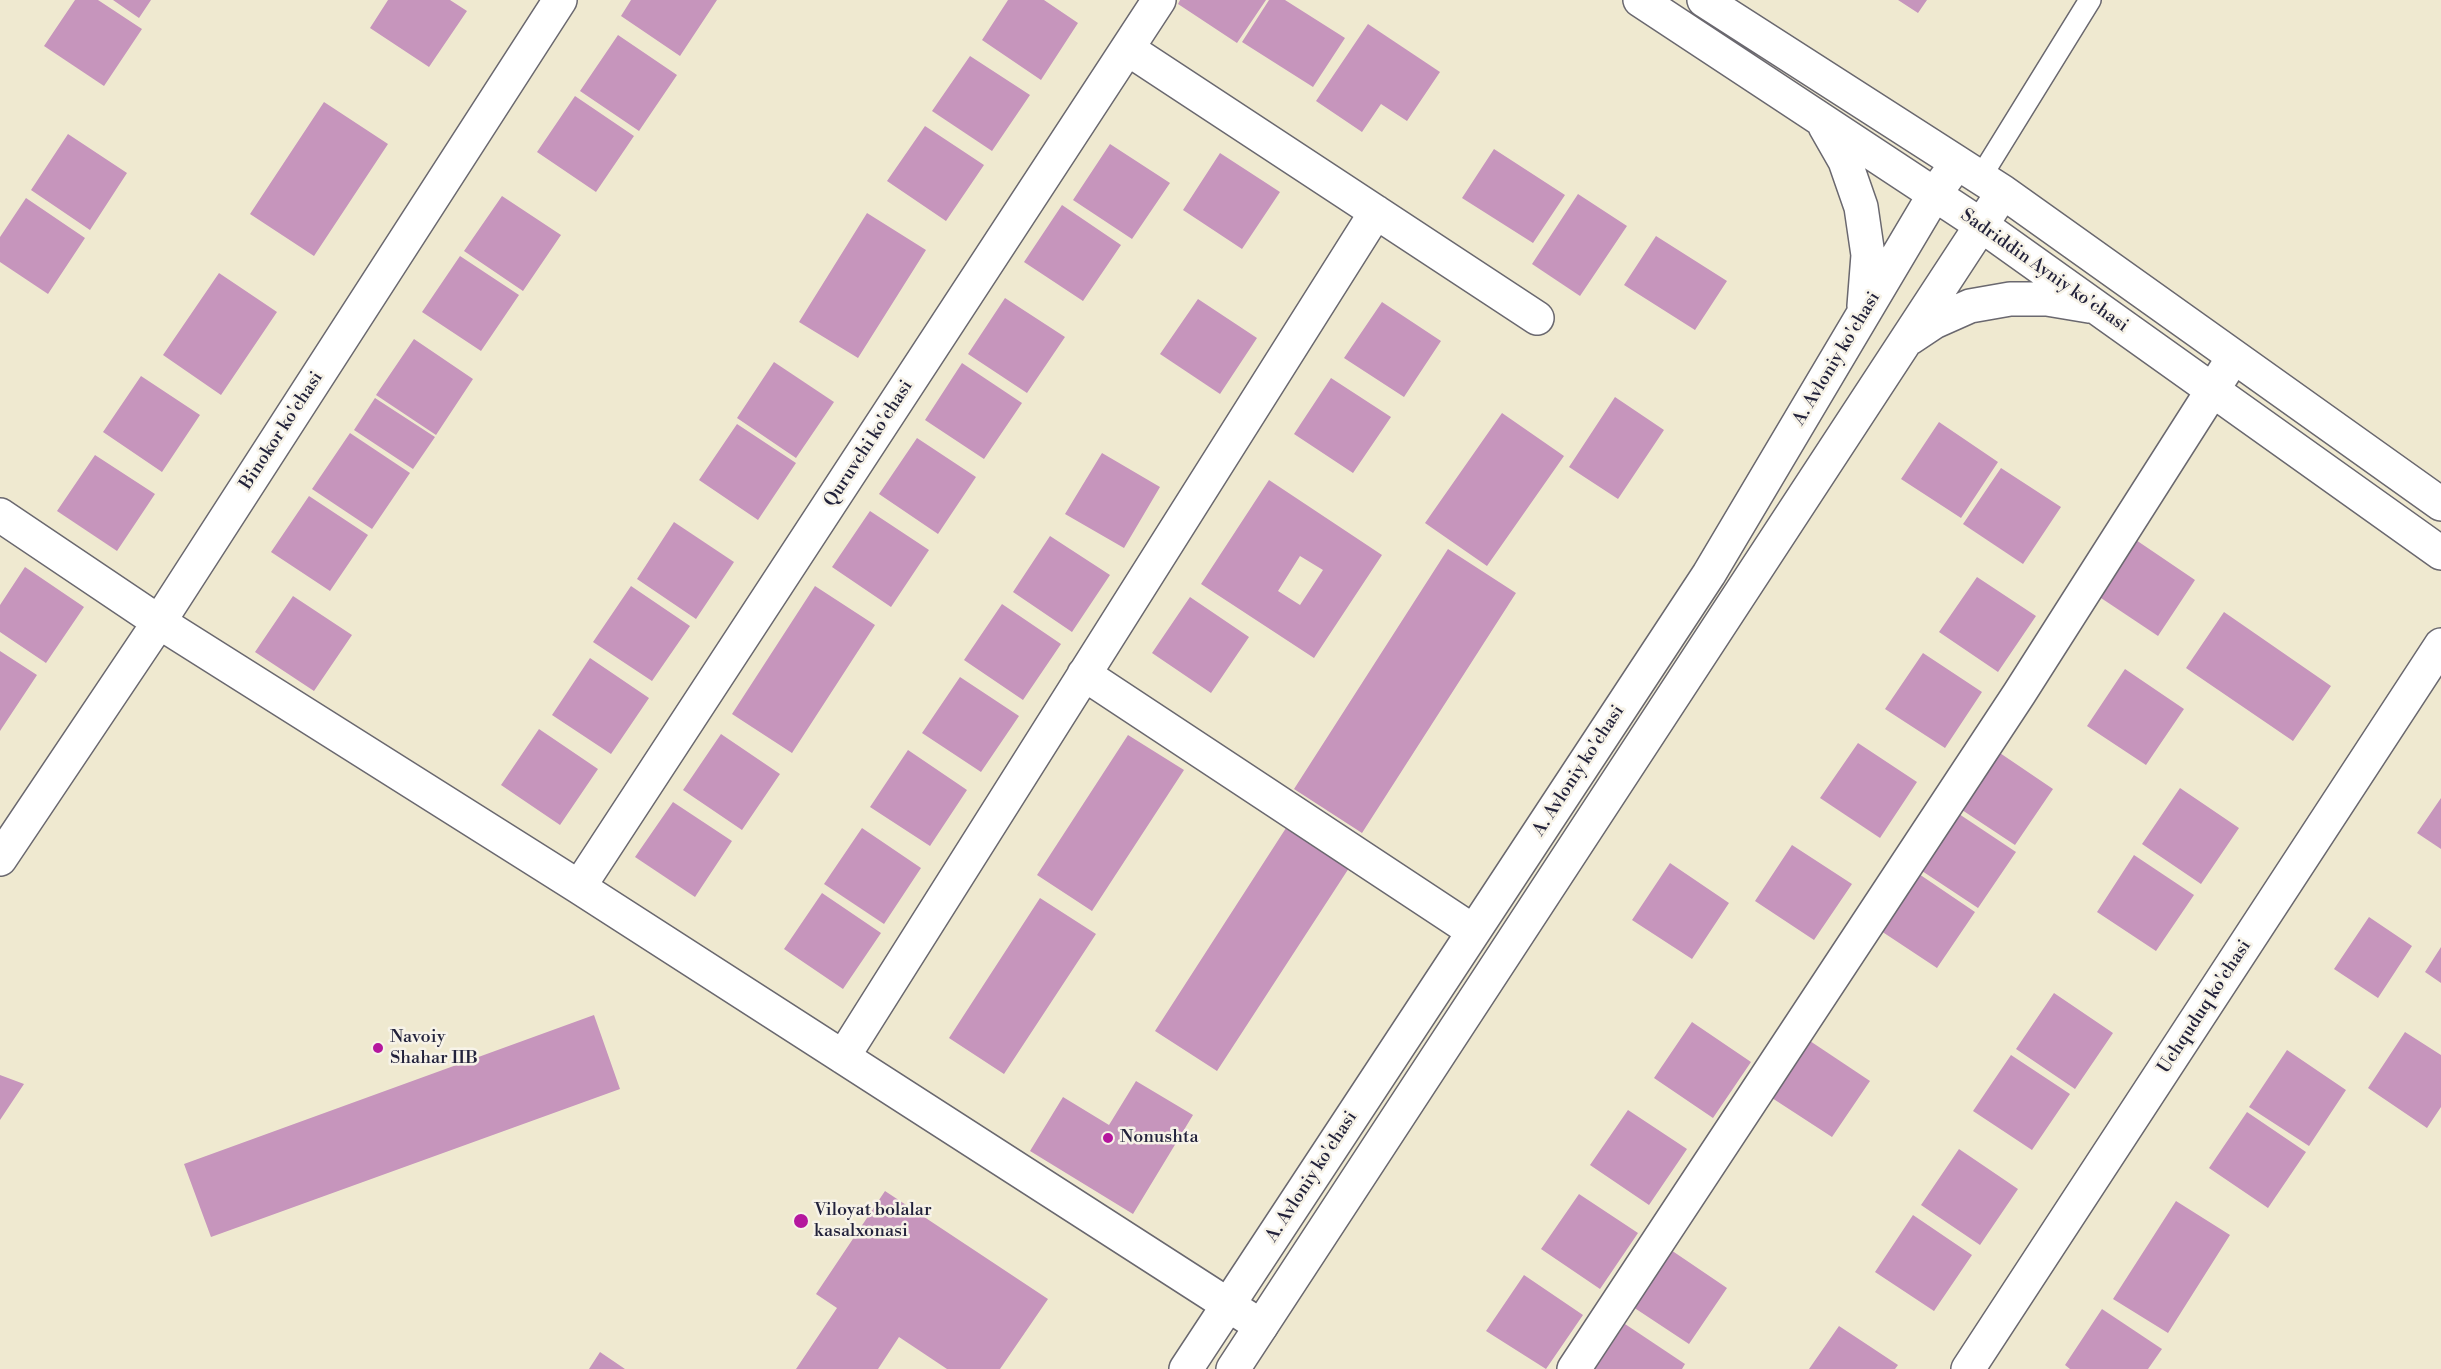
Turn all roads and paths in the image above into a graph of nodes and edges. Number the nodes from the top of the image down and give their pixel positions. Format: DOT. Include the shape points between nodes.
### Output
graph roads {
  1 [pos="560,0"];
  2 [pos="1160,0"];
  3 [pos="1640,0"];
  4 [pos="1704,0"];
  5 [pos="2090,0"];
  6 [pos="1128,49"];
  7 [pos="1821,120"];
  8 [pos="1980,178"];
  9 [pos="1934,195"];
  10 [pos="1376,212"];
  11 [pos="1981,225"];
  12 [pos="2096,307"];
  13 [pos="1863,314"];
  14 [pos="1537,318"];
  15 [pos="1904,342"];
  16 [pos="2233,358"];
  17 [pos="2213,390"];
  18 [pos="2441,504"];
  19 [pos="0,515"];
  20 [pos="2441,553"];
  21 [pos="159,622"];
  22 [pos="2441,645"];
  23 [pos="1084,674"];
  24 [pos="0,859"];
  25 [pos="579,888"];
  26 [pos="1473,931"];
  27 [pos="843,1057"];
  28 [pos="1228,1305"];
  29 [pos="1261,1326"];
  30 [pos="1186,1369"];
  31 [pos="1233,1369"];
  32 [pos="1574,1369"];
  33 [pos="1968,1369"];
  1 -- 21 [label="street, Binokor ko'chasi"];
  2 -- 6 [label="street, Quruvchi ko'chasi"];
  3 -- 7 [label="street, Sadriddin Ayniy ko'chasi"];
  4 -- 8 [label="street"];
  5 -- 8 [label="lane"];
  6 -- 10 [label="street"];
  6 -- 25 [label="street, Quruvchi ko'chasi"];
  7 -- 9 [label="street, Sadriddin Ayniy ko'chasi"];
  7 -- 13 [label="street" via="1845,160 1861,207 1868,255"];
  8 -- 9 [label="street, A. Avloniy ko'chasi"];
  8 -- 11 [label="street, A. Avloniy ko'chasi"];
  8 -- 16 [label="street"];
  9 -- 11 [label="street, Sadriddin Ayniy ko'chasi"];
  9 -- 13 [label="street, A. Avloniy ko'chasi"];
  10 -- 14 [label="street"];
  10 -- 23 [label="street"];
  11 -- 12 [label="street, Sadriddin Ayniy ko'chasi"];
  11 -- 15 [label="street, A. Avloniy ko'chasi"];
  12 -- 15 [label="street" via="2048,299 2010,299 1970,306 1934,322"];
  12 -- 17 [label="street, Sadriddin Ayniy ko'chasi"];
  13 -- 26 [label="street, A. Avloniy ko'chasi" via="1708,574"];
  15 -- 29 [label="street, A. Avloniy ko'chasi"];
  16 -- 17 [label="street"];
  16 -- 18 [label="street"];
  17 -- 20 [label="street, Sadriddin Ayniy ko'chasi"];
  17 -- 32 [label="street" via="2019,694"];
  19 -- 21 [label="street"];
  21 -- 24 [label="street, Binokor ko'chasi"];
  21 -- 25 [label="street"];
  22 -- 33 [label="street, Uchquduq ko'chasi"];
  23 -- 26 [label="street"];
  23 -- 27 [label="street"];
  25 -- 27 [label="street"];
  26 -- 28 [label="street, A. Avloniy ko'chasi"];
  27 -- 28 [label="street"];
  28 -- 29 [label="street"];
  28 -- 30 [label="street, A. Avloniy ko'chasi"];
  29 -- 31 [label="street, A. Avloniy ko'chasi"];
}
